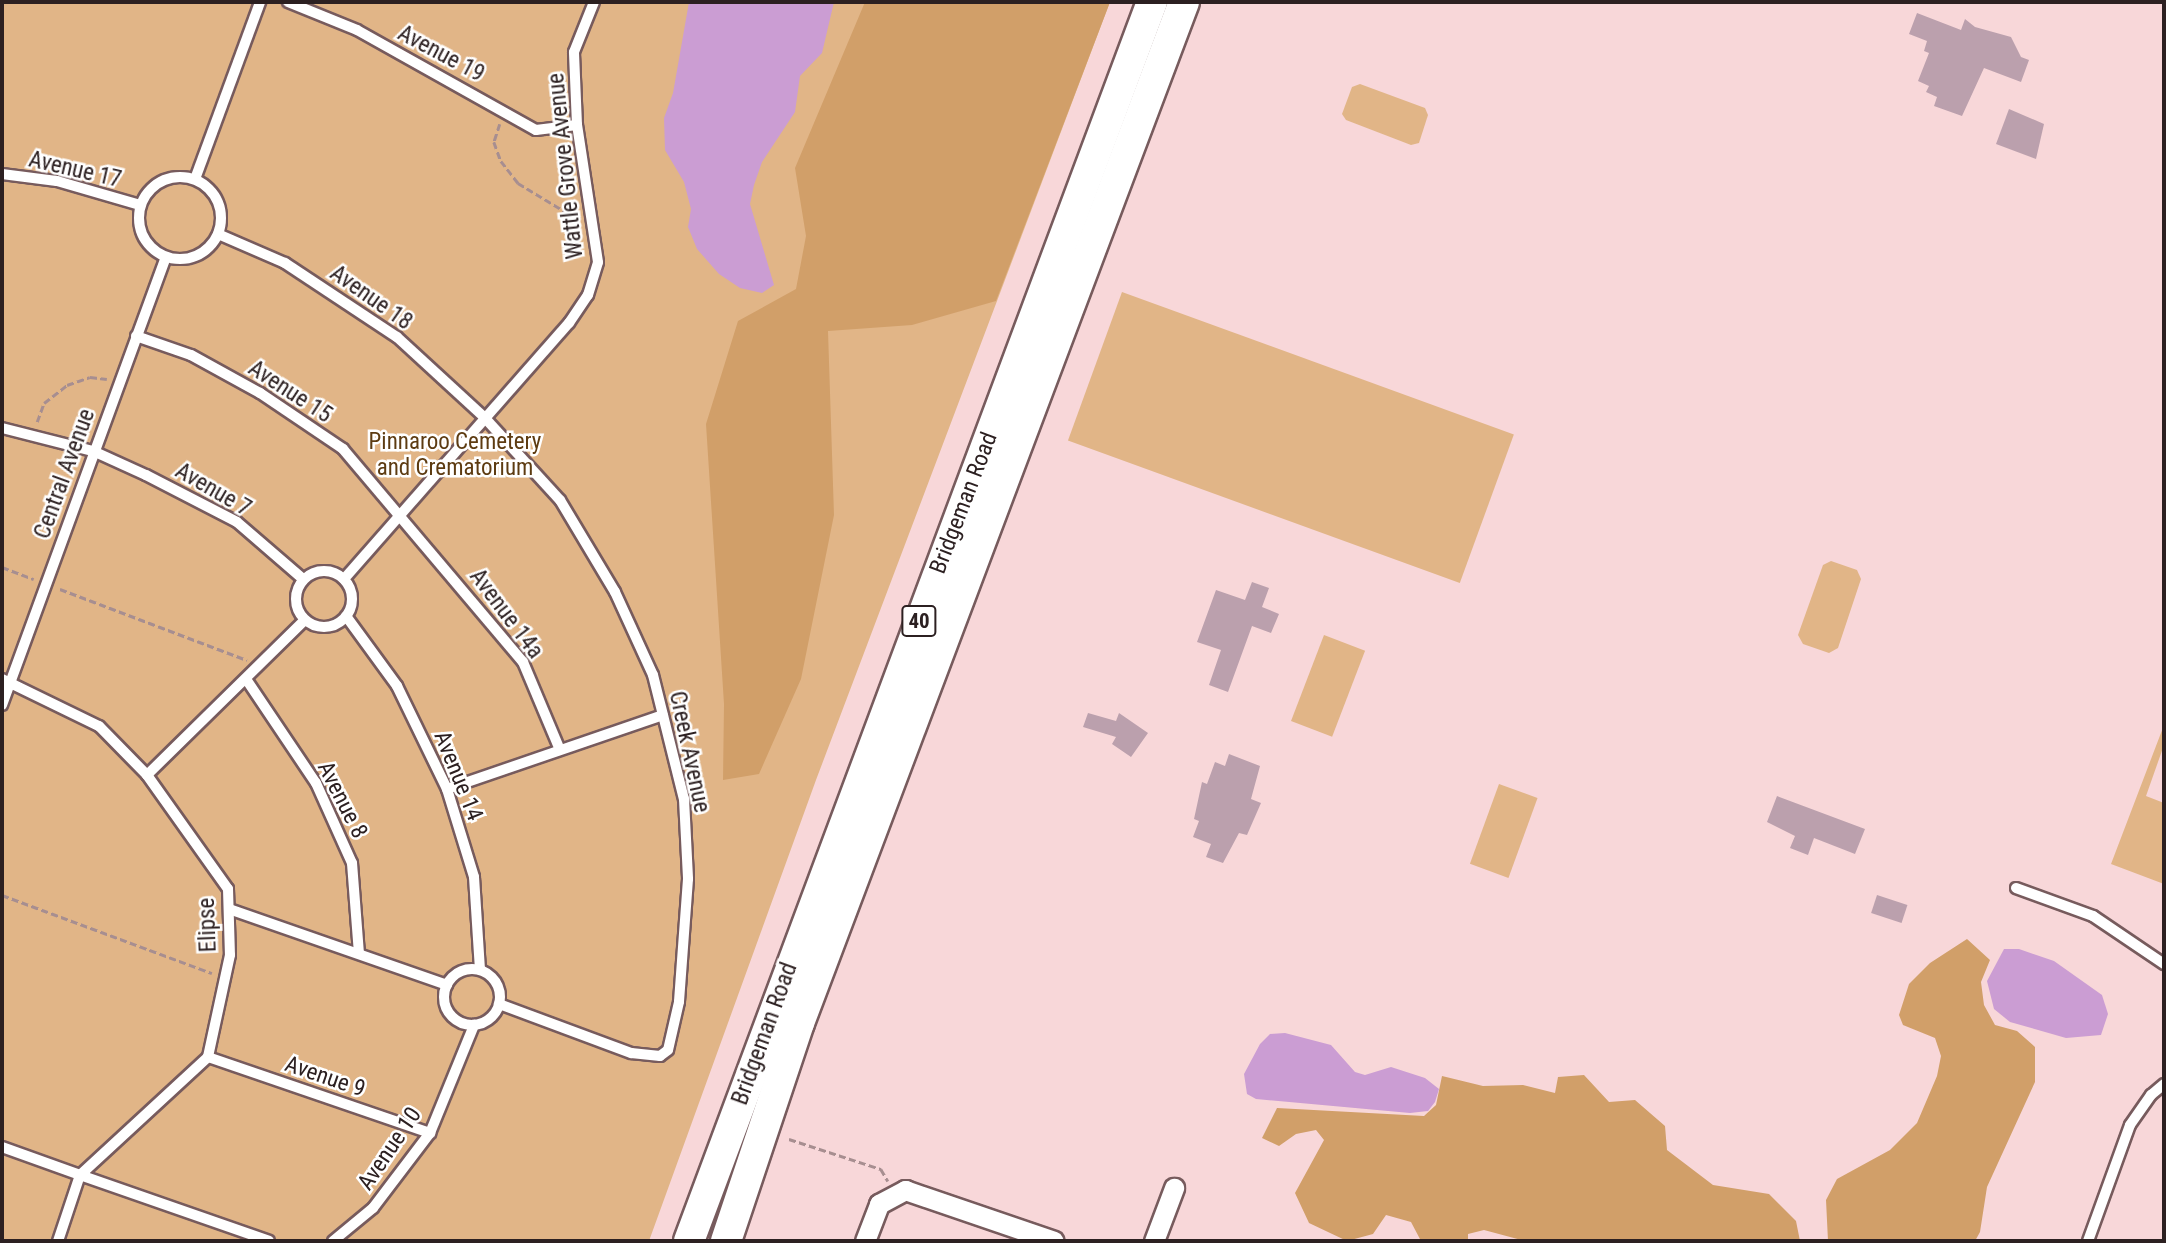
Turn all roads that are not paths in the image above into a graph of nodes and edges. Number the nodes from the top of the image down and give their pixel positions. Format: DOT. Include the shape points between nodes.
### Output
graph roads {
  1 [pos="260,2"];
  2 [pos="288,2"];
  3 [pos="594,2"];
  4 [pos="1152,2"];
  5 [pos="1184,2"];
  6 [pos="577,125"];
  7 [pos="2,174"];
  8 [pos="195,179"];
  9 [pos="140,205"];
  10 [pos="218,234"];
  11 [pos="166,257"];
  12 [pos="136,336"];
  13 [pos="485,418"];
  14 [pos="2,428"];
  15 [pos="93,451"];
  16 [pos="401,513"];
  17 [pos="303,579"];
  18 [pos="344,579"];
  19 [pos="346,616"];
  20 [pos="304,620"];
  21 [pos="246,679"];
  22 [pos="6,680"];
  23 [pos="2,705"];
  24 [pos="663,715"];
  25 [pos="560,750"];
  26 [pos="147,775"];
  27 [pos="447,789"];
  28 [pos="2016,888"];
  29 [pos="229,909"];
  30 [pos="359,953"];
  31 [pos="2164,964"];
  32 [pos="480,970"];
  33 [pos="447,985"];
  34 [pos="499,1004"];
  35 [pos="474,1025"];
  36 [pos="208,1057"];
  37 [pos="2164,1084"];
  38 [pos="430,1133"];
  39 [pos="2,1146"];
  40 [pos="80,1175"];
  41 [pos="1174,1188"];
  42 [pos="58,1241"];
  43 [pos="269,1241"];
  44 [pos="333,1241"];
  45 [pos="689,1241"];
  46 [pos="726,1241"];
  47 [pos="865,1241"];
  48 [pos="1054,1241"];
  49 [pos="1154,1241"];
  50 [pos="2088,1241"];
  1 -- 8 [label="lane"];
  2 -- 6 [label="lane, Avenue 19" via="357,30 536,130"];
  3 -- 6 [label="lane, Wattle Grove Avenue" via="574,52"];
  4 -- 45 [label="main road, Bridgeman Road / 40"];
  5 -- 46 [label="main road, Bridgeman Road / 40" via="799,1023"];
  6 -- 13 [label="lane, Wattle Grove Avenue" via="598,262 588,295"];
  7 -- 9 [label="lane, Avenue 17" via="57,181"];
  8 -- 9 [label="lane" via="166,178"];
  8 -- 10 [label="lane" via="213,193 219,206"];
  9 -- 11 [label="lane" via="141,233 148,246"];
  10 -- 11 [label="lane" via="195,257"];
  10 -- 13 [label="lane, Avenue 18" via="285,263 397,337"];
  11 -- 12 [label="lane, Central Avenue"];
  12 -- 15 [label="lane, Central Avenue"];
  12 -- 16 [label="lane, Avenue 15" via="191,355 260,393 343,449"];
  13 -- 16 [label="lane, Wattle Grove Avenue"];
  13 -- 24 [label="lane, Creek Avenue" via="560,500 608,580 653,675"];
  14 -- 15 [label="lane, Avenue 7"];
  15 -- 17 [label="lane, Avenue 7" via="237,523"];
  15 -- 22 [label="lane, Central Avenue"];
  16 -- 18 [label="lane, Wattle Grove Avenue"];
  16 -- 25 [label="lane, Avenue 14a" via="523,662"];
  17 -- 18 [label="lane" via="320,570"];
  17 -- 20 [label="lane" via="295,596"];
  18 -- 19 [label="lane" via="352,594"];
  19 -- 20 [label="lane" via="325,627"];
  19 -- 27 [label="lane, Avenue 14" via="397,687"];
  20 -- 21 [label="lane"];
  21 -- 26 [label="lane"];
  21 -- 30 [label="lane, Avenue 8" via="316,783 352,863"];
  22 -- 23 [label="lane, Central Avenue"];
  22 -- 26 [label="lane, Elipse" via="99,726"];
  24 -- 25 [label="lane"];
  24 -- 34 [label="lane, Creek Avenue" via="684,799 688,879 679,1002 668,1050 660,1056 631,1053"];
  25 -- 27 [label="lane"];
  26 -- 29 [label="lane, Elipse" via="229,889"];
  27 -- 32 [label="lane, Avenue 14" via="474,877"];
  28 -- 31 [label="lane" via="2094,916"];
  29 -- 30 [label="lane"];
  29 -- 36 [label="lane, Elipse" via="230,955"];
  30 -- 33 [label="lane"];
  32 -- 33 [label="lane" via="461,971"];
  32 -- 34 [label="lane" via="498,985"];
  33 -- 35 [label="lane" via="449,1013"];
  34 -- 35 [label="lane" via="491,1017"];
  35 -- 38 [label="lane, Avenue 10"];
  36 -- 38 [label="lane, Avenue 9"];
  36 -- 40 [label="lane"];
  37 -- 50 [label="lane" via="2130,1125"];
  38 -- 44 [label="lane, Avenue 10" via="373,1208"];
  39 -- 40 [label="lane"];
  40 -- 42 [label="lane"];
  40 -- 43 [label="lane"];
  41 -- 49 [label="street"];
  47 -- 48 [label="street" via="878,1204 895,1193 919,1194"];
}
